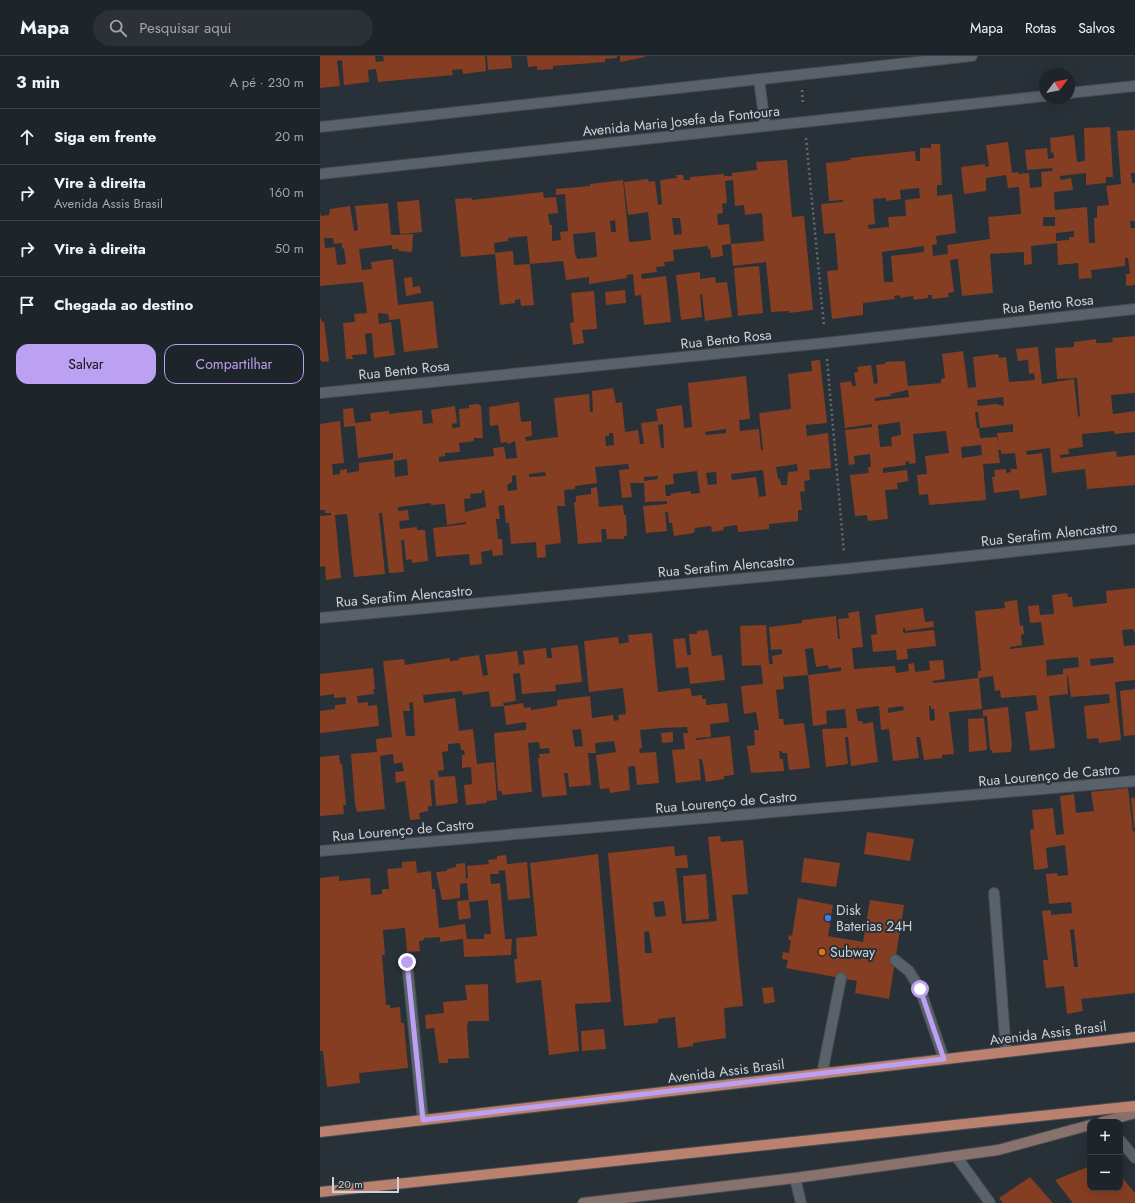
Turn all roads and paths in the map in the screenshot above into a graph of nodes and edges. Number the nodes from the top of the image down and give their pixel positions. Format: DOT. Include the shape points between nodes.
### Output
graph roads {
  1 [pos="972,56"];
  2 [pos="801,76"];
  3 [pos="759,79"];
  4 [pos="1135,86"];
  5 [pos="1075,92"];
  6 [pos="1039,97"];
  7 [pos="805,122"];
  8 [pos="765,125"];
  9 [pos="320,126"];
  10 [pos="320,174"];
  11 [pos="1135,309"];
  12 [pos="825,343"];
  13 [pos="320,393"];
  14 [pos="1135,539"];
  15 [pos="845,569"];
  16 [pos="320,618"];
  17 [pos="1135,781"];
  18 [pos="320,852"];
  19 [pos="994,894"];
  20 [pos="895,960"];
  21 [pos="407,962"];
  22 [pos="841,978"];
  23 [pos="1135,1037"];
  24 [pos="1006,1052"];
  25 [pos="944,1059"];
  26 [pos="822,1074"];
  27 [pos="1135,1106"];
  28 [pos="1135,1113"];
  29 [pos="1114,1119"];
  30 [pos="423,1120"];
  31 [pos="1087,1126"];
  32 [pos="320,1132"];
  33 [pos="1123,1144"];
  34 [pos="956,1156"];
  35 [pos="1135,1158"];
  36 [pos="795,1178"];
  37 [pos="320,1192"];
  38 [pos="644,1200"];
  39 [pos="985,1201"];
  40 [pos="583,1203"];
  41 [pos="801,1203"];
  1 -- 2 [label="street"];
  2 -- 3 [label="street"];
  2 -- 7 [label="path"];
  3 -- 8 [label="street"];
  3 -- 9 [label="street"];
  4 -- 5 [label="street"];
  6 -- 7 [label="street, Avenida Maria Josefa da Fontoura"];
  7 -- 8 [label="street, Avenida Maria Josefa da Fontoura"];
  7 -- 12 [label="path"];
  8 -- 10 [label="street, Avenida Maria Josefa da Fontoura"];
  11 -- 12 [label="street, Rua Bento Rosa"];
  12 -- 13 [label="street, Rua Bento Rosa"];
  12 -- 15 [label="path"];
  14 -- 15 [label="street, Rua Serafim Alencastro"];
  15 -- 16 [label="street, Rua Serafim Alencastro"];
  17 -- 18 [label="street, Rua Lourenço de Castro"];
  19 -- 24 [label="street"];
  20 -- 25 [label="street" via="910,971 920,989"];
  21 -- 30 [label="street"];
  22 -- 26 [label="street"];
  23 -- 24 [label="main road, Avenida Assis Brasil"];
  24 -- 25 [label="main road, Avenida Assis Brasil"];
  25 -- 26 [label="main road, Avenida Assis Brasil"];
  26 -- 30 [label="main road, Avenida Assis Brasil"];
  27 -- 37 [label="main road"];
  28 -- 29 [label="main road"];
  30 -- 32 [label="main road, Avenida Assis Brasil"];
  31 -- 34 [label="main road" via="998,1150"];
  33 -- 35 [label="street"];
  34 -- 36 [label="main road"];
  34 -- 39 [label="street"];
  36 -- 38 [label="main road"];
  36 -- 41 [label="street"];
  38 -- 40 [label="main road"];
}
